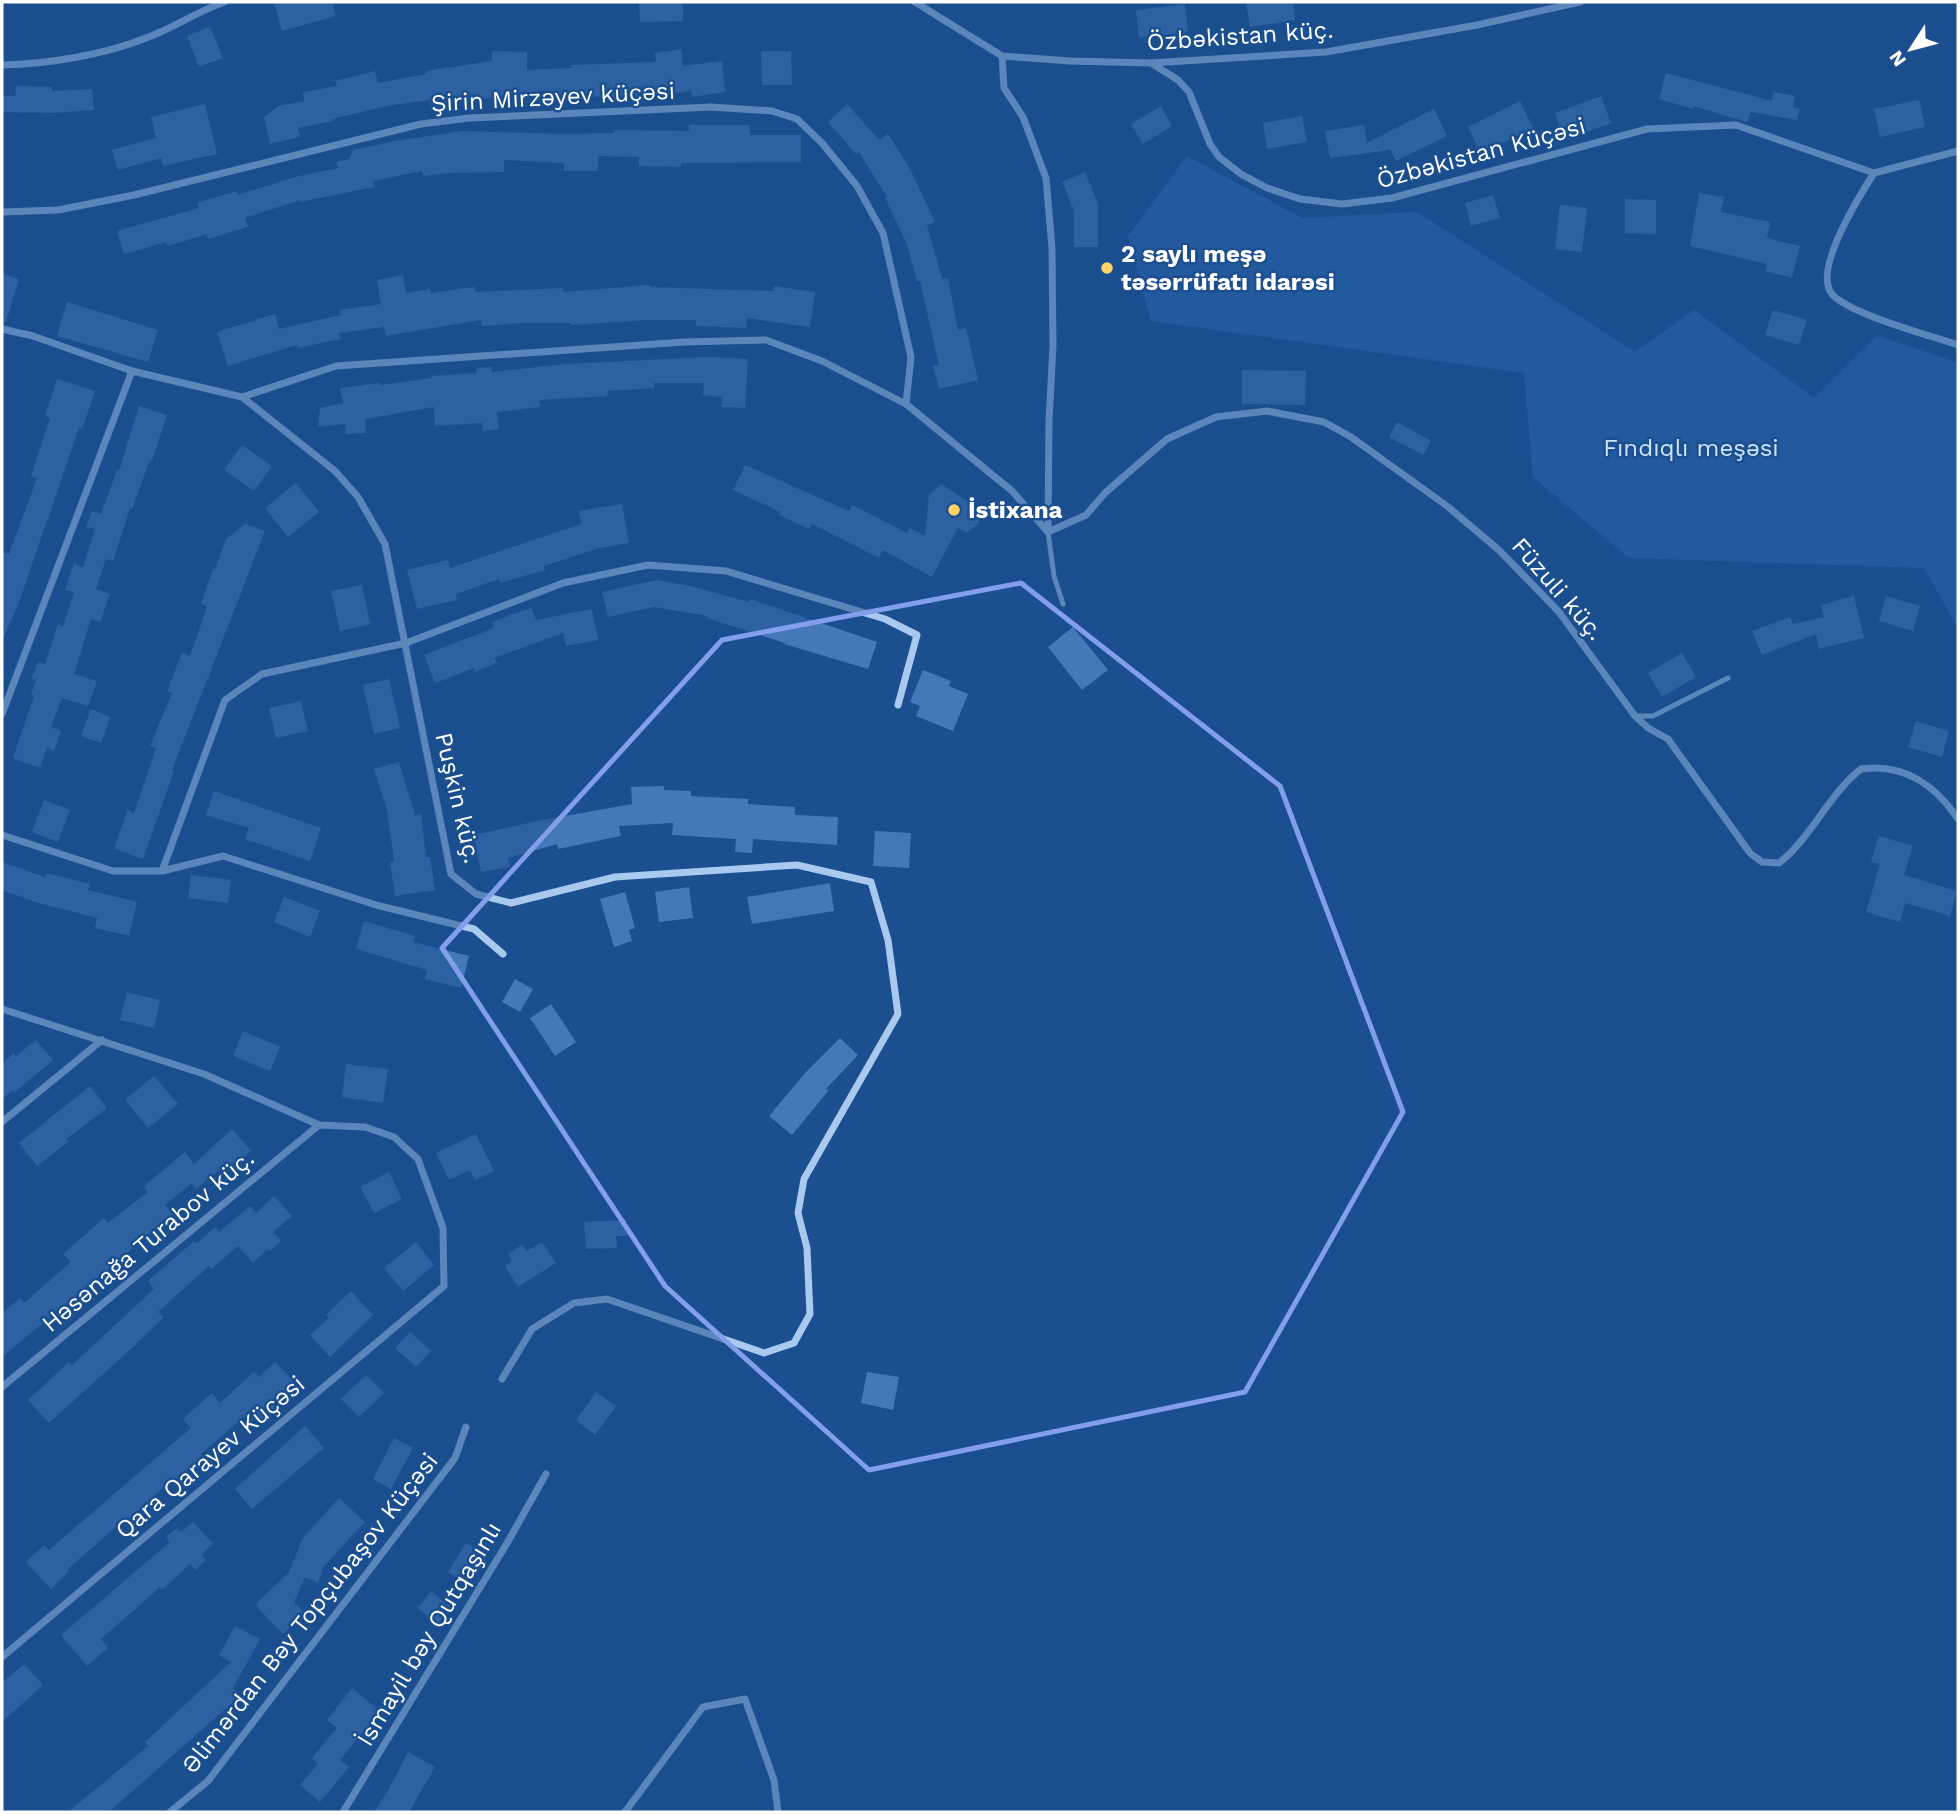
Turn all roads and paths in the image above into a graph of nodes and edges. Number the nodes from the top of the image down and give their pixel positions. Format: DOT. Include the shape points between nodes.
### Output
graph roads {
  1 [pos="225,2"];
  2 [pos="915,2"];
  3 [pos="1580,2"];
  4 [pos="1002,56"];
  5 [pos="1151,63"];
  6 [pos="2,65"];
  7 [pos="1958,151"];
  8 [pos="1874,173"];
  9 [pos="2,212"];
  10 [pos="2,329"];
  11 [pos="1958,345"];
  12 [pos="132,371"];
  13 [pos="242,397"];
  14 [pos="906,404"];
  15 [pos="1048,532"];
  16 [pos="1063,604"];
  17 [pos="406,643"];
  18 [pos="1728,678"];
  19 [pos="898,705"];
  20 [pos="2,714"];
  21 [pos="1635,716"];
  22 [pos="1958,819"];
  23 [pos="2,835"];
  24 [pos="162,871"];
  25 [pos="503,954"];
  26 [pos="2,1009"];
  27 [pos="102,1040"];
  28 [pos="2,1122"];
  29 [pos="319,1125"];
  30 [pos="502,1379"];
  31 [pos="2,1387"];
  32 [pos="466,1427"];
  33 [pos="546,1474"];
  34 [pos="2,1657"];
  35 [pos="170,1812"];
  36 [pos="344,1812"];
  37 [pos="625,1812"];
  38 [pos="778,1812"];
  1 -- 6 [label="street" via="145,39 106,51"];
  2 -- 4 [label="street, Özbəkistan küç."];
  3 -- 5 [label="street, Özbəkistan küç." via="1326,51"];
  4 -- 5 [label="street, Özbəkistan küç."];
  4 -- 15 [label="street" via="1004,88 1023,117 1046,178 1053,346"];
  5 -- 8 [label="street, Özbəkistan Küçəsi" via="1189,93 1219,157 1258,183 1300,199 1342,204 1392,198 1647,129 1736,125"];
  7 -- 8 [label="street"];
  8 -- 11 [label="street" via="1834,249 1827,274 1829,291 1841,303"];
  9 -- 14 [label="street, Şirin Mirzəyev küçəsi" via="58,210 134,195 421,124 711,107 772,111 797,119 822,143 857,186 883,233 911,358"];
  10 -- 12 [label="street"];
  12 -- 13 [label="street"];
  12 -- 20 [label="street"];
  13 -- 14 [label="street" via="336,366 765,340 821,361"];
  13 -- 17 [label="street, Puşkin küç." via="335,471 358,497 385,544"];
  14 -- 15 [label="street" via="1012,491"];
  15 -- 16 [label="lane"];
  15 -- 21 [label="street, Füzuli küç." via="1086,515 1167,439 1216,417 1267,411 1325,422 1447,506 1499,550 1559,612"];
  17 -- 19 [label="street" via="563,583 648,565 726,571 884,619 917,635"];
  17 -- 24 [label="street" via="262,674 225,700"];
  17 -- 30 [label="street, Puşkin küç." via="451,874 476,894 511,903 615,877 797,865 871,882 888,940 898,1014 804,1179 798,1213 807,1248 810,1314 793,1343 764,1353 607,1299 574,1303 532,1329"];
  18 -- 21 [label="lane" via="1653,716"];
  21 -- 22 [label="street, Füzuli küç." via="1668,740 1750,853 1762,862 1779,863 1793,851 1861,769 1887,768 1923,782 1941,794"];
  23 -- 24 [label="street" via="113,871"];
  24 -- 25 [label="street" via="223,856 376,905 474,929"];
  26 -- 27 [label="street"];
  27 -- 28 [label="street"];
  27 -- 29 [label="street" via="204,1074"];
  29 -- 31 [label="street, Həsənağa Turabov küç."];
  29 -- 34 [label="street, Qara Qarayev Küçəsi" via="365,1127 394,1136 418,1159 443,1228 444,1286"];
  32 -- 35 [label="street, Əlimərdan Bəy Topçubaşov Küçəsi" via="455,1458 279,1689 208,1781"];
  33 -- 36 [label="street, İsmayil bəy Qutqaşınlı"];
  37 -- 38 [label="street" via="703,1707 745,1699 774,1780"];
}
